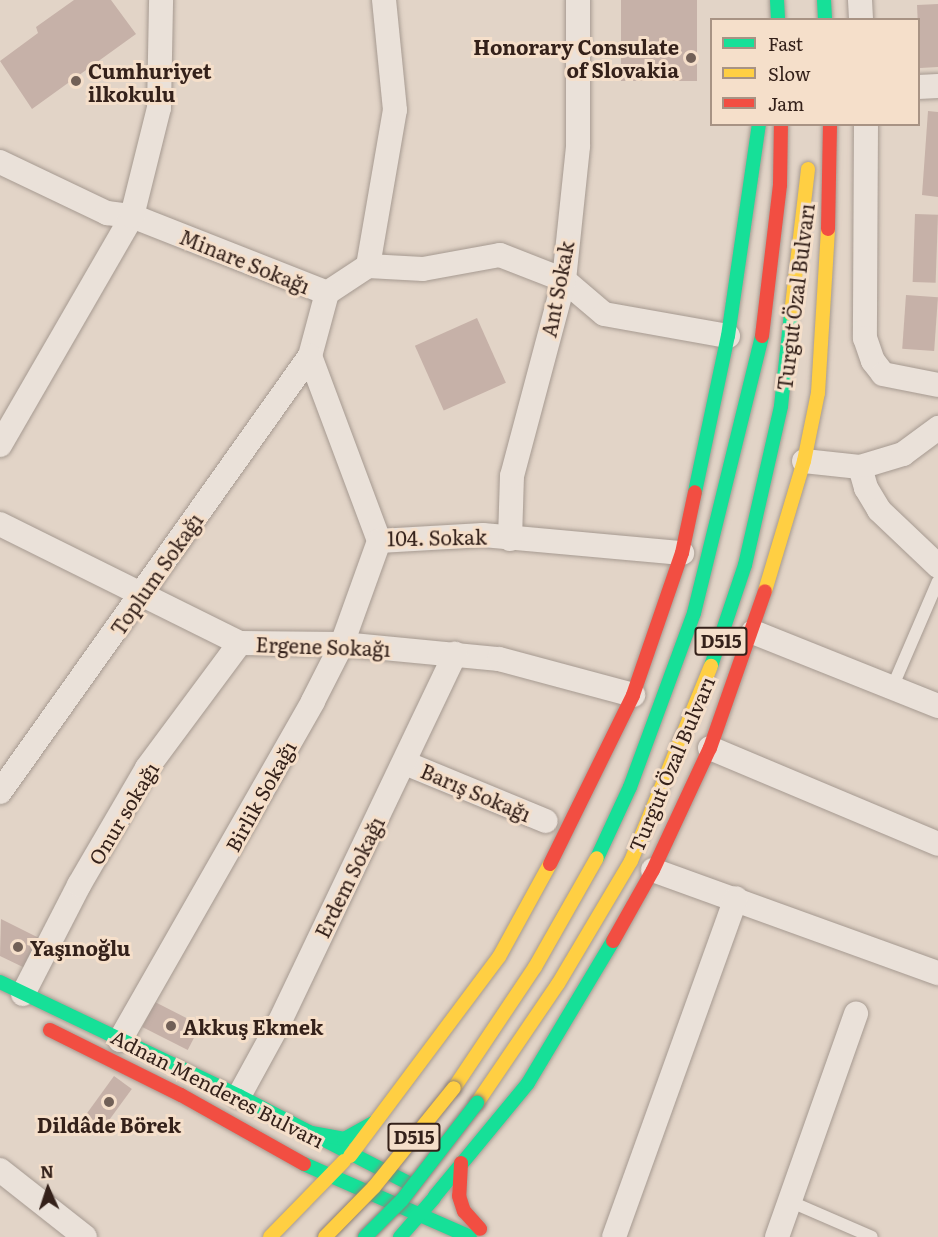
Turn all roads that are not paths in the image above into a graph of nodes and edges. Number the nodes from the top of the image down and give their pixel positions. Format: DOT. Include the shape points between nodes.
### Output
graph roads {
  1 [pos="160,0"];
  2 [pos="384,0"];
  3 [pos="579,0"];
  4 [pos="777,0"];
  5 [pos="824,0"];
  6 [pos="860,0"];
  7 [pos="778,18"];
  8 [pos="825,18"];
  9 [pos="861,18"];
  10 [pos="938,86"];
  11 [pos="920,87"];
  12 [pos="759,126"];
  13 [pos="782,126"];
  14 [pos="830,126"];
  15 [pos="866,126"];
  16 [pos="809,156"];
  17 [pos="0,162"];
  18 [pos="132,216"];
  19 [pos="368,266"];
  20 [pos="564,280"];
  21 [pos="327,293"];
  22 [pos="728,336"];
  23 [pos="310,356"];
  24 [pos="938,385"];
  25 [pos="938,428"];
  26 [pos="0,445"];
  27 [pos="804,461"];
  28 [pos="860,467"];
  29 [pos="0,524"];
  30 [pos="510,539"];
  31 [pos="379,541"];
  32 [pos="682,553"];
  33 [pos="938,566"];
  34 [pos="938,581"];
  35 [pos="144,592"];
  36 [pos="753,632"];
  37 [pos="240,643"];
  38 [pos="342,644"];
  39 [pos="455,654"];
  40 [pos="892,687"];
  41 [pos="633,695"];
  42 [pos="938,706"];
  43 [pos="710,748"];
  44 [pos="405,763"];
  45 [pos="0,792"];
  46 [pos="546,821"];
  47 [pos="938,844"];
  48 [pos="653,870"];
  49 [pos="736,897"];
  50 [pos="938,973"];
  51 [pos="0,982"];
  52 [pos="23,994"];
  53 [pos="856,1014"];
  54 [pos="40,1025"];
  55 [pos="120,1040"];
  56 [pos="238,1096"];
  57 [pos="386,1112"];
  58 [pos="306,1132"];
  59 [pos="350,1156"];
  60 [pos="295,1160"];
  61 [pos="461,1163"];
  62 [pos="0,1170"];
  63 [pos="330,1176"];
  64 [pos="435,1196"];
  65 [pos="306,1201"];
  66 [pos="789,1201"];
  67 [pos="420,1214"];
  68 [pos="475,1233"];
  69 [pos="85,1237"];
  70 [pos="270,1237"];
  71 [pos="325,1237"];
  72 [pos="365,1237"];
  73 [pos="400,1237"];
  74 [pos="492,1237"];
  75 [pos="614,1237"];
  76 [pos="777,1237"];
  77 [pos="872,1237"];
  1 -- 18 [label="street" via="159,108"];
  2 -- 19 [label="street" via="395,110"];
  3 -- 20 [label="street, Ant Sokak" via="578,146"];
  4 -- 7 [label="main road"];
  5 -- 8 [label="main road"];
  6 -- 9 [label="street"];
  10 -- 11 [label="street"];
  12 -- 22 [label="main road"];
  13 -- 71 [label="main road, Turgut Özal Bulvarı / D515, bridge" via="780,185 763,330 735,457 694,613 630,787 592,868 535,967 454,1088 374,1187"];
  14 -- 27 [label="main road" via="827,292 818,393"];
  15 -- 24 [label="street" via="865,338 873,361 883,374"];
  16 -- 72 [label="main road, Turgut Özal Bulvarı / D515, bridge" via="808,199 781,406 745,565 720,644 631,861 558,984 477,1103 402,1200"];
  17 -- 18 [label="street, Minare Sokağı" via="107,213"];
  18 -- 21 [label="street, Minare Sokağı"];
  18 -- 26 [label="street"];
  19 -- 20 [label="street" via="423,269 500,255"];
  19 -- 21 [label="street, Minare Sokağı"];
  20 -- 22 [label="street" via="604,314"];
  20 -- 30 [label="street, Ant Sokak" via="512,476"];
  21 -- 23 [label="street"];
  22 -- 32 [label="main road"];
  23 -- 31 [label="street, 104. Sokak"];
  23 -- 35 [label="street, Toplum Sokağı"];
  25 -- 28 [label="street" via="903,454"];
  27 -- 28 [label="street"];
  27 -- 36 [label="main road"];
  28 -- 33 [label="street" via="879,510"];
  29 -- 35 [label="street, Ergene Sokağı"];
  30 -- 31 [label="street, 104. Sokak" via="483,535"];
  30 -- 32 [label="street, 104. Sokak"];
  31 -- 38 [label="street, Birlik Sokağı"];
  32 -- 41 [label="main road"];
  34 -- 40 [label="lane"];
  35 -- 37 [label="street, Ergene Sokağı"];
  35 -- 45 [label="street, Toplum Sokağı"];
  36 -- 40 [label="street"];
  36 -- 43 [label="main road"];
  37 -- 38 [label="street, Ergene Sokağı"];
  37 -- 52 [label="street, Onur sokağı" via="147,768 79,885"];
  38 -- 39 [label="street, Ergene Sokağı"];
  38 -- 55 [label="street, Birlik Sokağı" via="222,865"];
  39 -- 41 [label="street, Ergene Sokağı" via="499,659"];
  39 -- 44 [label="street, Erdem Sokağı"];
  40 -- 42 [label="street"];
  41 -- 57 [label="main road" via="582,805 499,957"];
  43 -- 47 [label="street"];
  43 -- 48 [label="main road"];
  44 -- 46 [label="street, Barış Sokağı"];
  44 -- 56 [label="street, Erdem Sokağı" via="280,1021"];
  48 -- 49 [label="street"];
  48 -- 61 [label="main road" via="528,1083"];
  49 -- 50 [label="street"];
  49 -- 75 [label="street"];
  51 -- 52 [label="main road, Adnan Menderes Bulvarı"];
  52 -- 55 [label="main road, Adnan Menderes Bulvarı"];
  53 -- 66 [label="street"];
  54 -- 60 [label="main road, Adnan Menderes Bulvarı" via="180,1095"];
  55 -- 56 [label="main road, Adnan Menderes Bulvarı"];
  56 -- 58 [label="main road, Adnan Menderes Bulvarı"];
  57 -- 58 [label="main road" via="360,1134 344,1139"];
  57 -- 59 [label="main road"];
  58 -- 59 [label="main road, Adnan Menderes Bulvarı"];
  59 -- 63 [label="main road"];
  59 -- 64 [label="main road, Adnan Menderes Bulvarı"];
  60 -- 63 [label="main road, Adnan Menderes Bulvarı"];
  60 -- 65 [label="main road" via="308,1180"];
  61 -- 64 [label="main road"];
  61 -- 68 [label="main road" via="459,1196"];
  62 -- 69 [label="street"];
  63 -- 65 [label="main road"];
  63 -- 67 [label="main road, Adnan Menderes Bulvarı"];
  64 -- 67 [label="main road"];
  64 -- 68 [label="main road, Adnan Menderes Bulvarı"];
  65 -- 70 [label="main road"];
  66 -- 76 [label="street"];
  66 -- 77 [label="lane"];
  67 -- 68 [label="main road, Adnan Menderes Bulvarı"];
  67 -- 73 [label="main road"];
  68 -- 74 [label="main road"];
}
